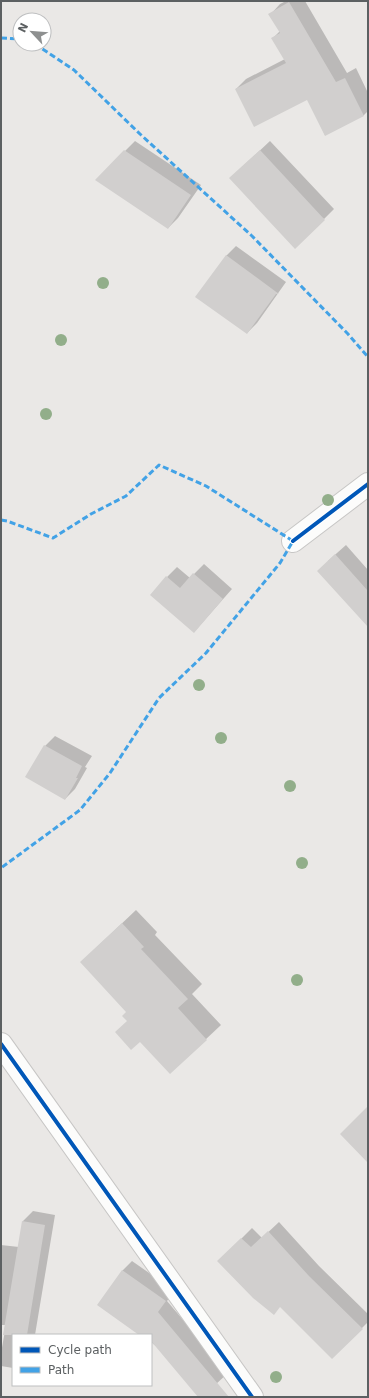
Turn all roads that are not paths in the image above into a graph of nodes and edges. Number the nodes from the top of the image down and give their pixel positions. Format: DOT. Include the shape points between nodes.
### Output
graph roads {
  1 [pos="368,484"];
  2 [pos="293,541"];
  3 [pos="1,1044"];
  4 [pos="252,1397"];
  1 -- 2 [label="street"];
  3 -- 4 [label="street"];
}
